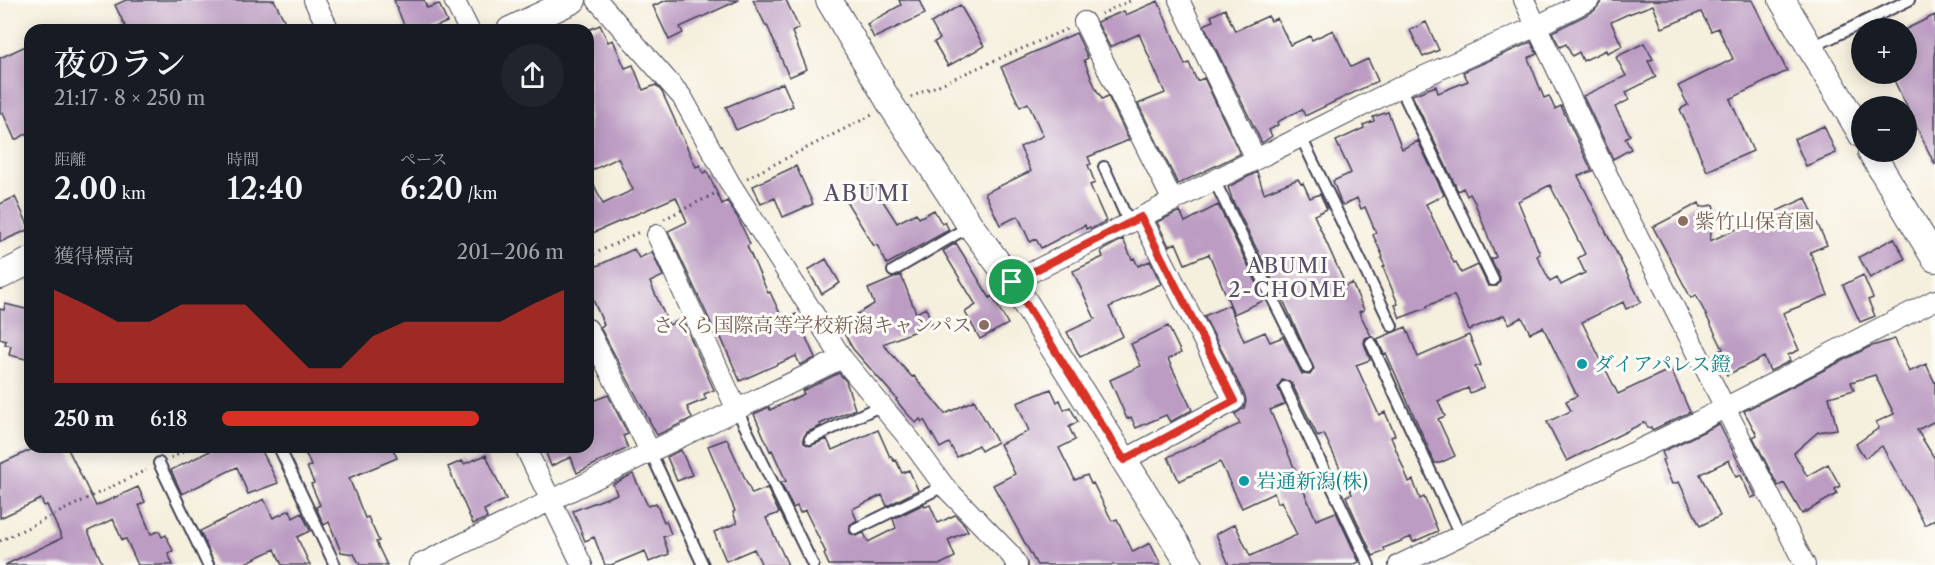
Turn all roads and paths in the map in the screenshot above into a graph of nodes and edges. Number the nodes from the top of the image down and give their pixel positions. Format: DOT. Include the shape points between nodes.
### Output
graph roads {
  1 [pos="314,0"];
  2 [pos="454,0"];
  3 [pos="573,0"];
  4 [pos="597,0"];
  5 [pos="830,0"];
  6 [pos="1132,0"];
  7 [pos="1179,0"];
  8 [pos="1524,0"];
  9 [pos="1589,0"];
  10 [pos="1782,0"];
  11 [pos="1909,0"];
  12 [pos="1084,22"];
  13 [pos="326,24"];
  14 [pos="465,24"];
  15 [pos="523,24"];
  16 [pos="1537,26"];
  17 [pos="1810,48"];
  18 [pos="1400,87"];
  19 [pos="891,105"];
  20 [pos="1851,117"];
  21 [pos="1301,137"];
  22 [pos="1256,159"];
  23 [pos="1877,162"];
  24 [pos="1104,167"];
  25 [pos="1214,180"];
  26 [pos="731,185"];
  27 [pos="1173,201"];
  28 [pos="1135,220"];
  29 [pos="970,225"];
  30 [pos="653,229"];
  31 [pos="594,254"];
  32 [pos="1935,260"];
  33 [pos="24,264"];
  34 [pos="893,271"];
  35 [pos="0,276"];
  36 [pos="1493,280"];
  37 [pos="1012,282"];
  38 [pos="1935,300"];
  39 [pos="1392,326"];
  40 [pos="594,341"];
  41 [pos="1371,343"];
  42 [pos="842,358"];
  43 [pos="1307,368"];
  44 [pos="1285,387"];
  45 [pos="882,405"];
  46 [pos="1726,407"];
  47 [pos="737,410"];
  48 [pos="810,439"];
  49 [pos="650,451"];
  50 [pos="181,453"];
  51 [pos="282,453"];
  52 [pos="528,453"];
  53 [pos="1124,460"];
  54 [pos="159,463"];
  55 [pos="944,486"];
  56 [pos="550,500"];
  57 [pos="856,529"];
  58 [pos="1460,536"];
  59 [pos="0,540"];
  60 [pos="208,565"];
  61 [pos="335,565"];
  62 [pos="419,565"];
  63 [pos="582,565"];
  64 [pos="703,565"];
  65 [pos="813,565"];
  66 [pos="1017,565"];
  67 [pos="1190,565"];
  68 [pos="1369,565"];
  69 [pos="1399,565"];
  70 [pos="1806,565"];
  1 -- 13 [label="street"];
  2 -- 14 [label="street"];
  3 -- 15 [label="street"];
  4 -- 26 [label="street" via="682,96"];
  5 -- 19 [label="street"];
  6 -- 12 [label="path"];
  7 -- 22 [label="street"];
  8 -- 16 [label="street"];
  9 -- 16 [label="street"];
  10 -- 17 [label="street"];
  11 -- 17 [label="lane"];
  12 -- 19 [label="path"];
  12 -- 27 [label="street"];
  16 -- 18 [label="street"];
  16 -- 46 [label="street" via="1614,189"];
  17 -- 20 [label="street"];
  18 -- 21 [label="street"];
  18 -- 36 [label="lane"];
  19 -- 26 [label="path"];
  19 -- 29 [label="street"];
  21 -- 22 [label="street"];
  21 -- 39 [label="lane"];
  22 -- 25 [label="street"];
  23 -- 32 [label="street"];
  24 -- 28 [label="lane"];
  25 -- 27 [label="street"];
  25 -- 43 [label="lane"];
  26 -- 30 [label="path"];
  26 -- 42 [label="street"];
  27 -- 28 [label="street"];
  28 -- 37 [label="street"];
  28 -- 53 [label="street" via="1234,401"];
  29 -- 34 [label="lane"];
  29 -- 37 [label="street"];
  30 -- 31 [label="path"];
  30 -- 47 [label="street"];
  33 -- 35 [label="street"];
  37 -- 53 [label="street"];
  38 -- 46 [label="street"];
  40 -- 49 [label="street"];
  41 -- 58 [label="lane"];
  42 -- 45 [label="street"];
  42 -- 47 [label="street"];
  44 -- 68 [label="lane"];
  45 -- 48 [label="lane"];
  45 -- 55 [label="street"];
  46 -- 58 [label="street"];
  46 -- 70 [label="street"];
  47 -- 49 [label="street"];
  47 -- 65 [label="lane"];
  49 -- 56 [label="street"];
  49 -- 64 [label="lane"];
  50 -- 54 [label="path"];
  51 -- 61 [label="lane"];
  52 -- 56 [label="street"];
  53 -- 67 [label="street"];
  54 -- 59 [label="path"];
  54 -- 60 [label="lane"];
  55 -- 57 [label="lane"];
  55 -- 66 [label="street"];
  56 -- 62 [label="street"];
  56 -- 63 [label="street"];
  58 -- 69 [label="street"];
}
